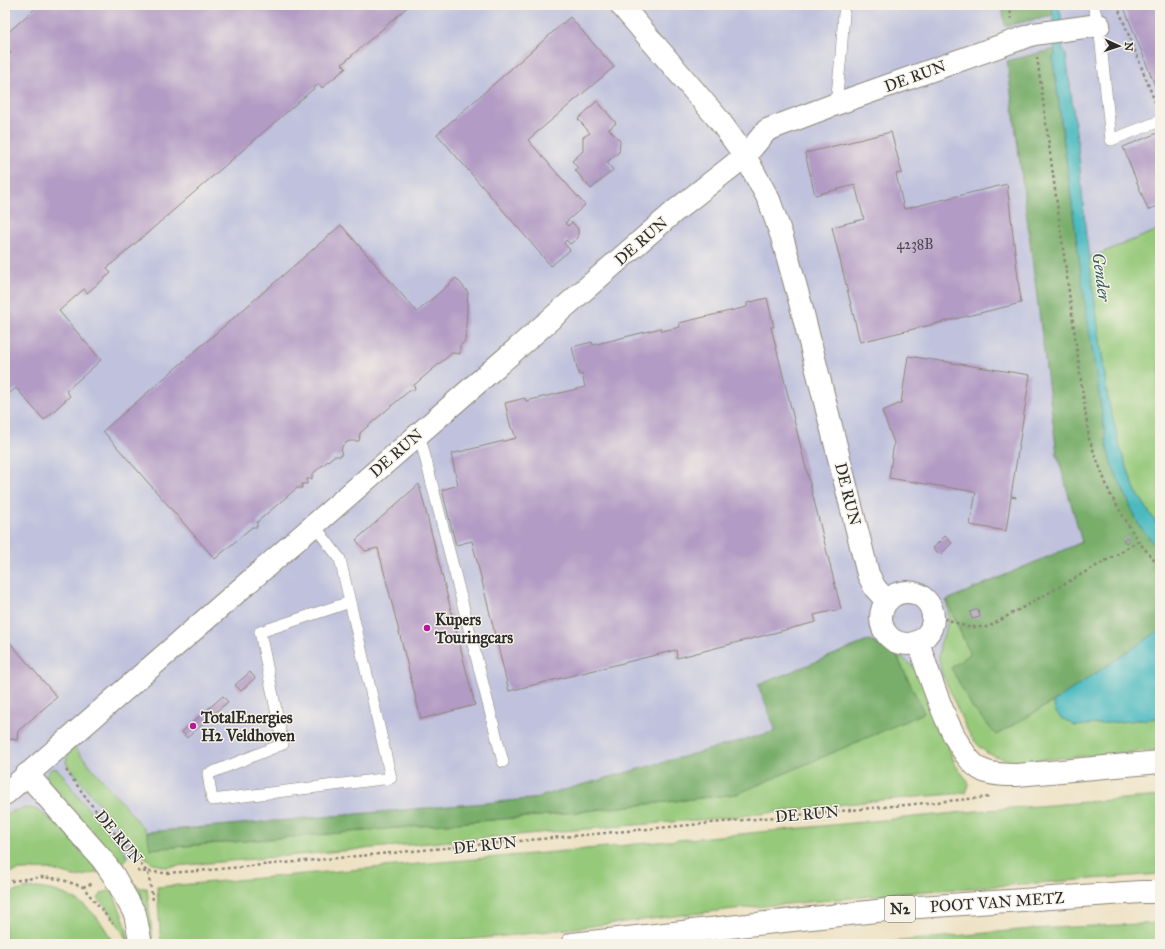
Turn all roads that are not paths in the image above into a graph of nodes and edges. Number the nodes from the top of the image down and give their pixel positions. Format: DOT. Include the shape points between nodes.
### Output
graph roads {
  1 [pos="621,5"];
  2 [pos="844,13"];
  3 [pos="1096,15"];
  4 [pos="836,104"];
  5 [pos="1160,121"];
  6 [pos="744,156"];
  7 [pos="420,434"];
  8 [pos="314,525"];
  9 [pos="887,601"];
  10 [pos="350,602"];
  11 [pos="918,642"];
  12 [pos="504,762"];
  13 [pos="1160,762"];
  14 [pos="27,774"];
  15 [pos="5,794"];
  16 [pos="1154,891"];
  17 [pos="141,944"];
  18 [pos="572,944"];
  1 -- 6 [label="main road, DE RUN" via="720,120"];
  2 -- 4 [label="lane"];
  3 -- 4 [label="main road, DE RUN" via="1074,28 1039,33"];
  3 -- 5 [label="lane" via="1111,140"];
  4 -- 6 [label="main road, DE RUN" via="767,130"];
  6 -- 7 [label="main road, DE RUN" via="675,211"];
  6 -- 9 [label="main road, DE RUN" via="769,200 782,237 868,574 875,588"];
  7 -- 8 [label="main road, DE RUN"];
  7 -- 12 [label="lane"];
  8 -- 10 [label="lane" via="340,559"];
  8 -- 14 [label="main road, DE RUN"];
  9 -- 11 [label="main road" via="882,611 881,623 886,634 895,642 906,645"];
  9 -- 11 [label="main road" via="899,593 914,592 926,600 933,614 932,625 927,635"];
  10 -- 10 [label="lane" via="391,778 212,800 208,774 283,744 260,632"];
  11 -- 13 [label="main road" via="937,696 961,749 972,763 984,771 1017,775"];
  14 -- 15 [label="main road, DE RUN"];
  14 -- 17 [label="main road, DE RUN" via="114,876 135,914"];
  16 -- 18 [label="main road, POOT VAN METZ / N2" via="904,908"];
}
